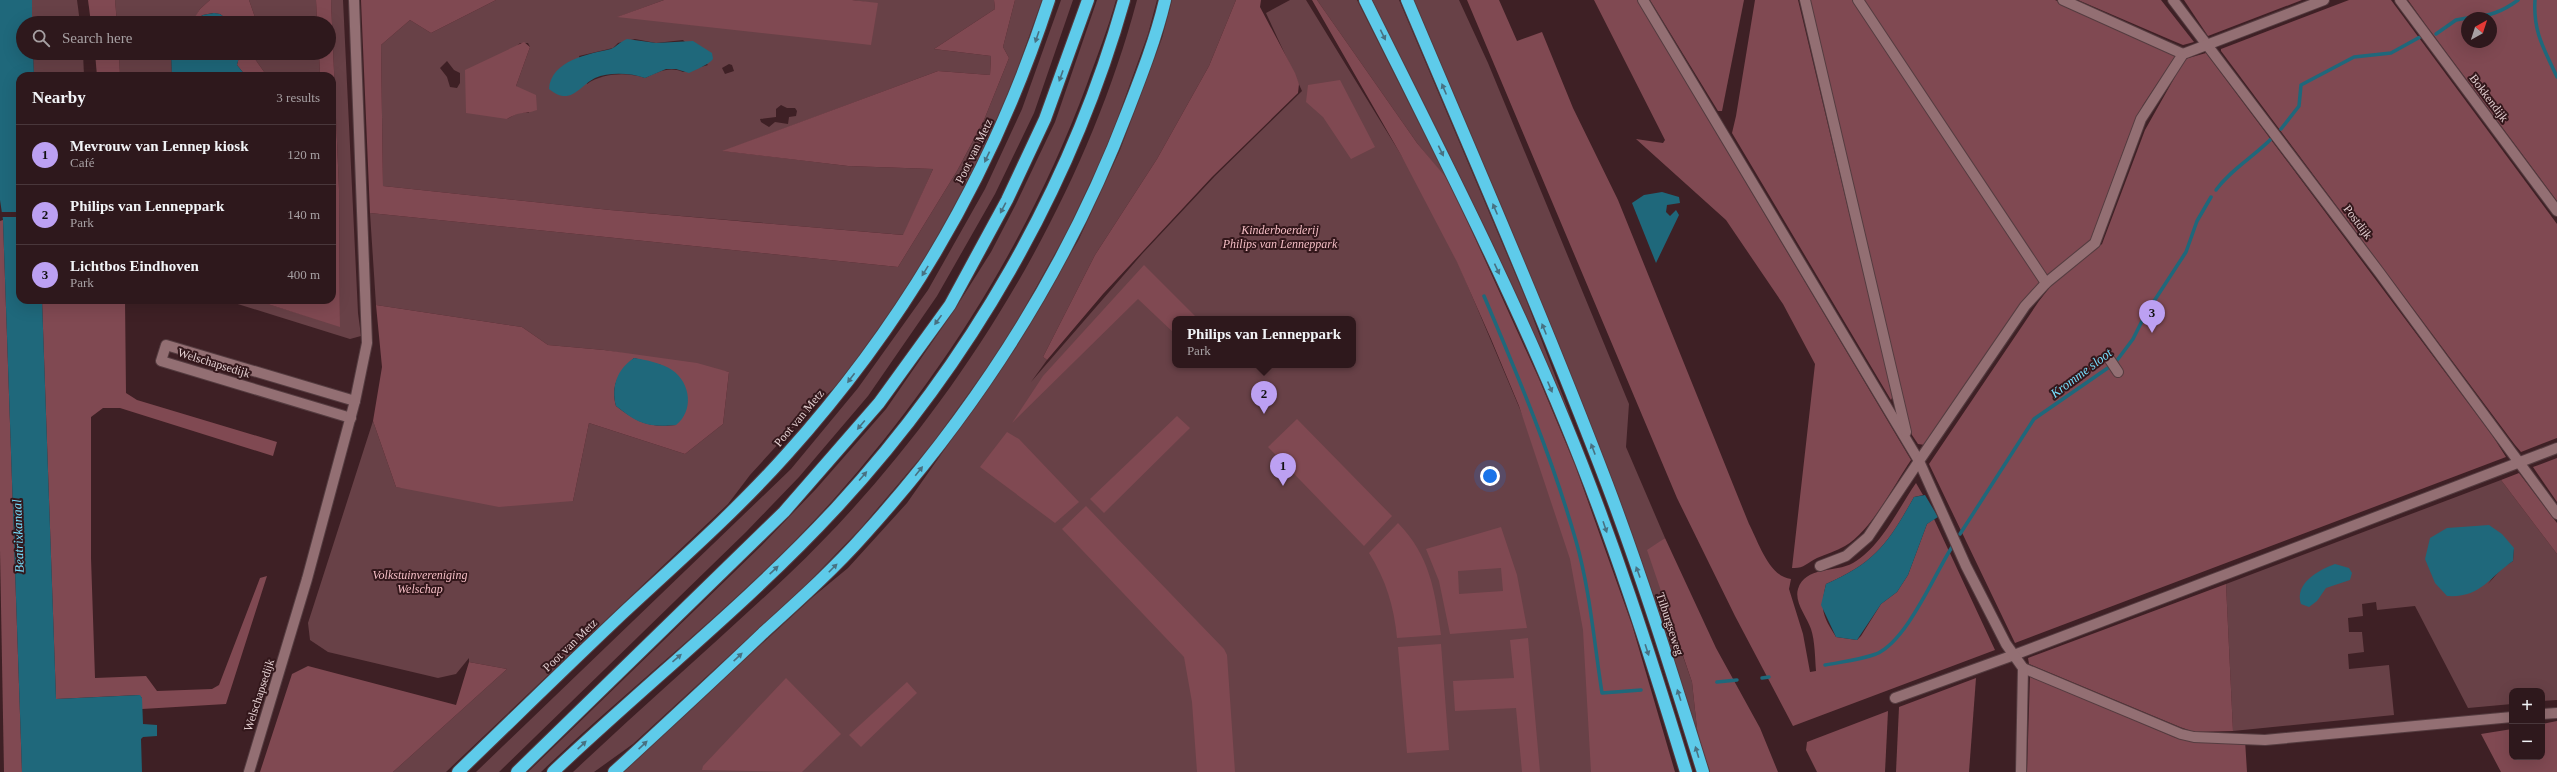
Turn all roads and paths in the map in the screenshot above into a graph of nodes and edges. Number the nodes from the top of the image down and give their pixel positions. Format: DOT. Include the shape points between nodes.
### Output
graph roads {
  1 [pos="354,0"];
  2 [pos="1049,0"];
  3 [pos="1088,0"];
  4 [pos="1124,0"];
  5 [pos="1165,0"];
  6 [pos="1365,0"];
  7 [pos="1407,0"];
  8 [pos="1643,0"];
  9 [pos="1805,0"];
  10 [pos="1858,0"];
  11 [pos="2063,0"];
  12 [pos="2173,0"];
  13 [pos="2324,0"];
  14 [pos="2400,0"];
  15 [pos="2207,44"];
  16 [pos="2183,54"];
  17 [pos="2557,211"];
  18 [pos="2046,283"];
  19 [pos="355,401"];
  20 [pos="351,418"];
  21 [pos="1908,442"];
  22 [pos="2557,448"];
  23 [pos="1919,461"];
  24 [pos="2518,463"];
  25 [pos="2557,514"];
  26 [pos="1820,566"];
  27 [pos="2014,655"];
  28 [pos="2023,668"];
  29 [pos="1895,698"];
  30 [pos="2557,713"];
  31 [pos="2545,714"];
  32 [pos="2509,717"];
  33 [pos="248,772"];
  34 [pos="458,772"];
  35 [pos="517,772"];
  36 [pos="553,772"];
  37 [pos="614,772"];
  38 [pos="1686,772"];
  39 [pos="1703,772"];
  40 [pos="2021,772"];
  1 -- 19 [label="street, Welschapsedijk" via="367,343"];
  2 -- 34 [label="highway, Poot van Metz, one-way" via="1012,104 972,188 917,285 849,380 785,456 732,511"];
  3 -- 35 [label="highway, one-way" via="1045,119 1004,207 950,305 879,403 784,512"];
  36 -- 4 [label="highway, one-way" via="782,563 838,506 908,423 979,323 1039,216 1078,131"];
  37 -- 5 [label="highway, one-way" via="863,537 920,470 979,391 1010,347 1073,236 1114,147 1156,38"];
  6 -- 38 [label="highway, one-way" via="1509,294 1565,421 1592,490"];
  39 -- 7 [label="highway, Tilburgseweg, one-way" via="1642,583 1607,486"];
  8 -- 21 [label="street"];
  9 -- 21 [label="street"];
  10 -- 18 [label="street"];
  11 -- 16 [label="street"];
  12 -- 15 [label="street, Postdijk"];
  13 -- 15 [label="street"];
  14 -- 17 [label="street, Bokkendijk"];
  15 -- 16 [label="street"];
  15 -- 24 [label="street, Postdijk" via="2384,279"];
  16 -- 18 [label="street" via="2141,119 2095,243"];
  18 -- 23 [label="street" via="2025,306"];
  19 -- 20 [label="street, Welschapsedijk"];
  19 -- 20 [label="street, Welschapsedijk" via="166,345 161,361"];
  20 -- 33 [label="street, Welschapsedijk" via="288,648"];
  21 -- 23 [label="street"];
  22 -- 24 [label="street"];
  23 -- 26 [label="street" via="1868,538 1846,556"];
  23 -- 27 [label="street" via="1966,566"];
  24 -- 25 [label="street, Postdijk"];
  24 -- 27 [label="street"];
  27 -- 28 [label="street"];
  27 -- 29 [label="street"];
  28 -- 32 [label="street" via="2194,737 2265,740"];
  28 -- 40 [label="street"];
  30 -- 31 [label="street"];
}
